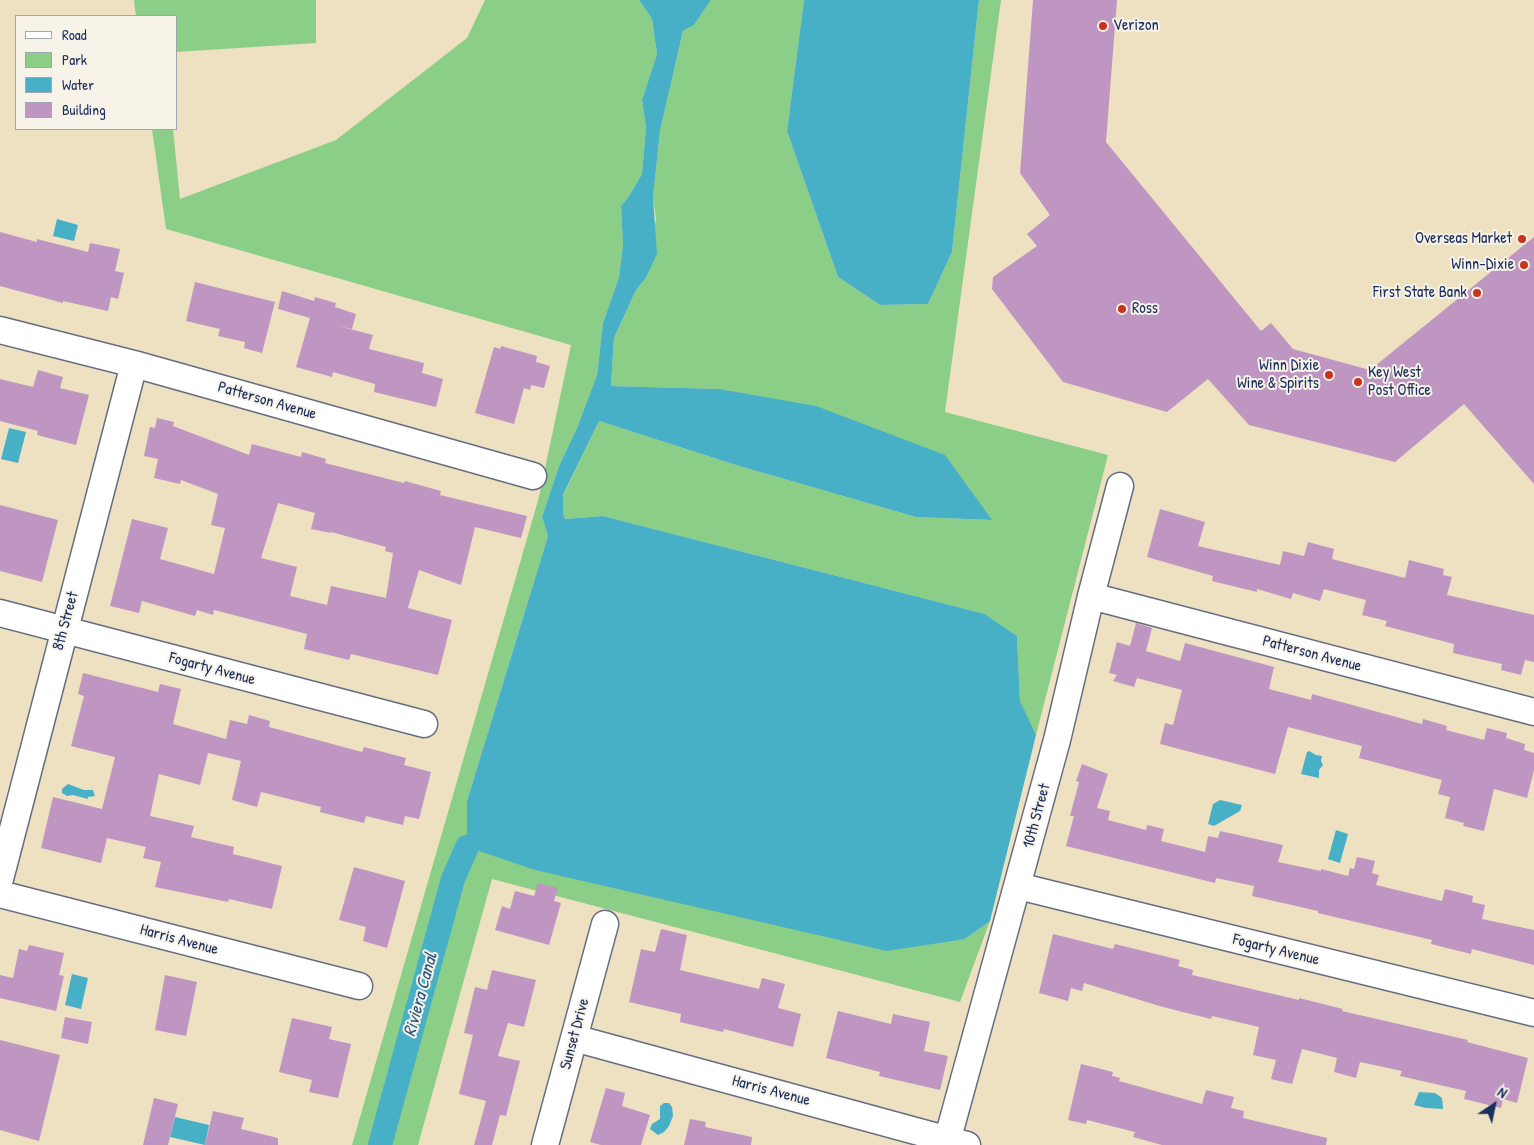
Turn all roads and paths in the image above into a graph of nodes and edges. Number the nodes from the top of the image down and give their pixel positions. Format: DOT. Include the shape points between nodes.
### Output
graph roads {
  1 [pos="0,330"];
  2 [pos="134,364"];
  3 [pos="533,476"];
  4 [pos="1120,486"];
  5 [pos="1091,596"];
  6 [pos="0,613"];
  7 [pos="64,630"];
  8 [pos="1534,712"];
  9 [pos="424,724"];
  10 [pos="0,878"];
  11 [pos="1018,886"];
  12 [pos="0,894"];
  13 [pos="605,924"];
  14 [pos="359,986"];
  15 [pos="1534,1013"];
  16 [pos="574,1038"];
  17 [pos="953,1143"];
  18 [pos="545,1145"];
  1 -- 2 [label="street, Patterson Avenue"];
  2 -- 3 [label="street, Patterson Avenue"];
  2 -- 7 [label="street, 8th Street"];
  4 -- 5 [label="street, 10th Street"];
  5 -- 8 [label="street, Patterson Avenue"];
  5 -- 11 [label="street, 10th Street"];
  6 -- 7 [label="street, Fogarty Avenue"];
  7 -- 9 [label="street, Fogarty Avenue"];
  7 -- 10 [label="street, 8th Street"];
  11 -- 15 [label="street, Fogarty Avenue"];
  11 -- 17 [label="street, 10th Street"];
  12 -- 14 [label="street, Harris Avenue"];
  13 -- 16 [label="street, Sunset Drive"];
  16 -- 17 [label="street, Harris Avenue"];
  16 -- 18 [label="street, Sunset Drive"];
}
